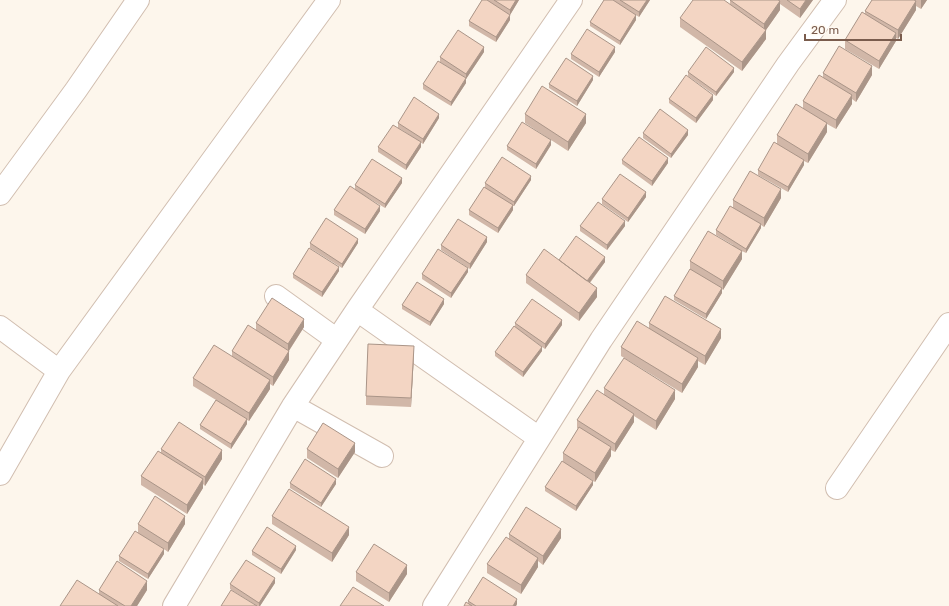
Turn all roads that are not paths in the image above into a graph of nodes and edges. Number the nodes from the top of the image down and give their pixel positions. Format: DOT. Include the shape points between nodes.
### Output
graph roads {
  1 [pos="138,0"];
  2 [pos="329,0"];
  3 [pos="571,0"];
  4 [pos="835,0"];
  5 [pos="0,194"];
  6 [pos="276,296"];
  7 [pos="357,310"];
  8 [pos="949,324"];
  9 [pos="0,327"];
  10 [pos="337,340"];
  11 [pos="58,371"];
  12 [pos="293,406"];
  13 [pos="539,438"];
  14 [pos="382,456"];
  15 [pos="0,474"];
  16 [pos="837,488"];
  17 [pos="174,606"];
  18 [pos="434,606"];
  1 -- 5 [label="street"];
  2 -- 11 [label="street"];
  3 -- 7 [label="street"];
  4 -- 13 [label="street" via="788,64 601,340"];
  6 -- 10 [label="street"];
  7 -- 10 [label="street"];
  7 -- 13 [label="street"];
  8 -- 16 [label="street"];
  9 -- 11 [label="street"];
  10 -- 12 [label="street"];
  11 -- 15 [label="street"];
  12 -- 14 [label="street"];
  12 -- 17 [label="street"];
  13 -- 18 [label="street"];
}
